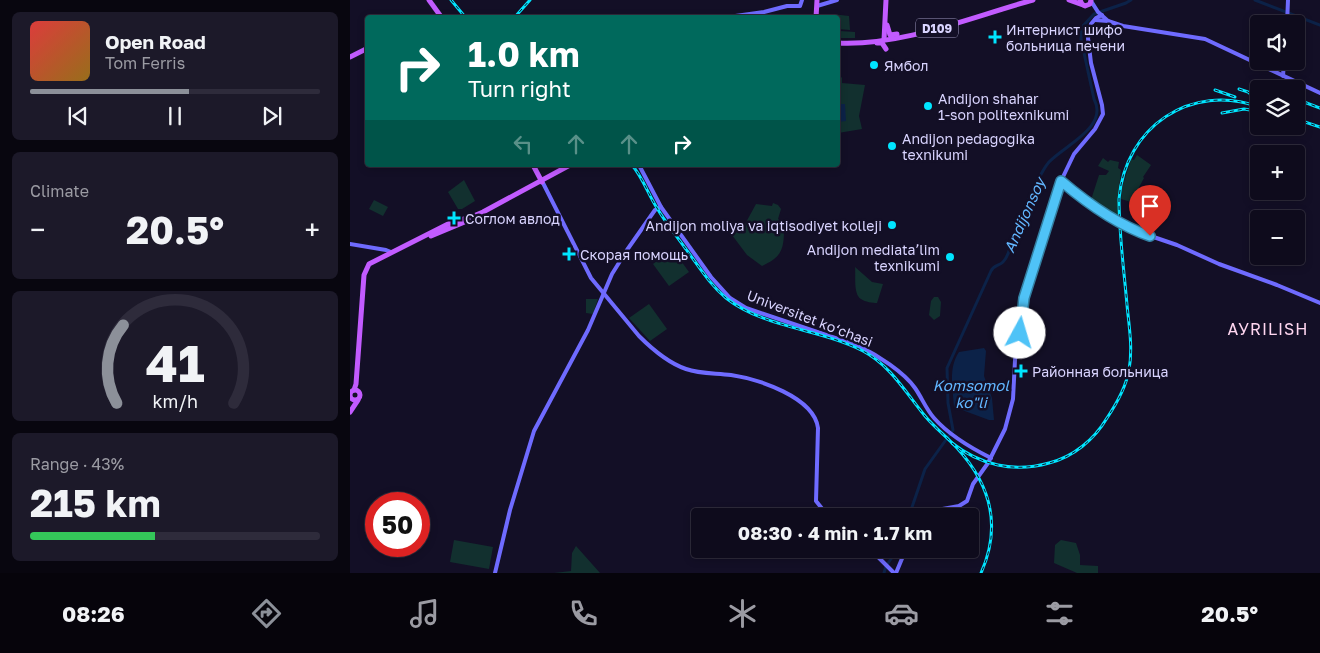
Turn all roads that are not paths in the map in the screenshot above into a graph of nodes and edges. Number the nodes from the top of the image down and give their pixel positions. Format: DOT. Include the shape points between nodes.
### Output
graph roads {
  1 [pos="427,0"];
  2 [pos="802,0"];
  3 [pos="818,0"];
  4 [pos="836,0"];
  5 [pos="887,0"];
  6 [pos="1025,0"];
  7 [pos="1033,0"];
  8 [pos="1069,0"];
  9 [pos="1091,0"];
  10 [pos="1287,0"];
  11 [pos="1082,3"];
  12 [pos="818,6"];
  13 [pos="1000,8"];
  14 [pos="1100,14"];
  15 [pos="439,15"];
  16 [pos="742,15"];
  17 [pos="817,15"];
  18 [pos="1287,15"];
  19 [pos="1093,21"];
  20 [pos="1108,21"];
  21 [pos="886,22"];
  22 [pos="903,34"];
  23 [pos="885,38"];
  24 [pos="872,39"];
  25 [pos="840,42"];
  26 [pos="848,42"];
  27 [pos="861,42"];
  28 [pos="886,48"];
  29 [pos="365,50"];
  30 [pos="350,58"];
  31 [pos="1282,70"];
  32 [pos="1282,75"];
  33 [pos="1320,93"];
  34 [pos="535,167"];
  35 [pos="567,167"];
  36 [pos="571,167"];
  37 [pos="640,167"];
  38 [pos="543,181"];
  39 [pos="1061,181"];
  40 [pos="661,207"];
  41 [pos="350,244"];
  42 [pos="390,253"];
  43 [pos="605,294"];
  44 [pos="1320,303"];
  45 [pos="353,393"];
  46 [pos="351,410"];
  47 [pos="991,458"];
  48 [pos="822,508"];
  49 [pos="948,508"];
  50 [pos="880,558"];
  51 [pos="902,558"];
  52 [pos="495,573"];
  53 [pos="895,573"];
  1 -- 15 [label="main road"];
  2 -- 16 [label="main road" via="800,6"];
  3 -- 12 [label="main road"];
  4 -- 12 [label="main road"];
  5 -- 21 [label="main road"];
  6 -- 13 [label="main road, D109"];
  7 -- 13 [label="main road, D109"];
  8 -- 11 [label="main road"];
  9 -- 11 [label="main road" via="1088,5"];
  9 -- 14 [label="main road"];
  10 -- 18 [label="main road"];
  11 -- 14 [label="main road"];
  12 -- 17 [label="main road"];
  13 -- 22 [label="main road, D109"];
  13 -- 23 [label="main road, D109" via="926,32"];
  14 -- 19 [label="main road"];
  14 -- 20 [label="main road"];
  19 -- 20 [label="main road"];
  19 -- 39 [label="main road" via="1088,30 1089,50 1103,114 1074,154"];
  20 -- 32 [label="main road" via="1205,39"];
  21 -- 22 [label="main road" via="890,35"];
  21 -- 23 [label="main road"];
  21 -- 24 [label="main road" via="881,35"];
  22 -- 23 [label="main road, D109"];
  23 -- 24 [label="main road, D109"];
  23 -- 27 [label="main road, D109"];
  24 -- 26 [label="main road, D109"];
  25 -- 26 [label="main road, D109"];
  26 -- 27 [label="main road, D109"];
  27 -- 28 [label="main road" via="882,42"];
  29 -- 30 [label="main road"];
  31 -- 32 [label="main road"];
  32 -- 33 [label="main road"];
  34 -- 38 [label="main road"];
  35 -- 38 [label="main road"];
  36 -- 38 [label="main road"];
  37 -- 40 [label="main road, Universitet kо‘chasi"];
  38 -- 42 [label="main road" via="483,213"];
  38 -- 43 [label="main road" via="591,278"];
  39 -- 44 [label="main road" via="1088,203 1136,231"];
  39 -- 47 [label="main road" via="1024,298 1013,403 1005,430"];
  40 -- 43 [label="main road" via="655,210 626,250"];
  40 -- 47 [label="main road, Universitet kо‘chasi" via="711,278 730,298 746,308 874,354 910,382 934,418"];
  41 -- 42 [label="main road"];
  42 -- 45 [label="main road" via="370,263 365,270"];
  43 -- 48 [label="main road" via="642,339 670,361 687,369 754,381 778,389 803,404 817,422 816,501"];
  43 -- 52 [label="main road" via="534,431"];
  45 -- 46 [label="main road"];
  47 -- 49 [label="main road" via="972,484 967,501"];
  50 -- 53 [label="main road"];
  51 -- 53 [label="main road"];
}
